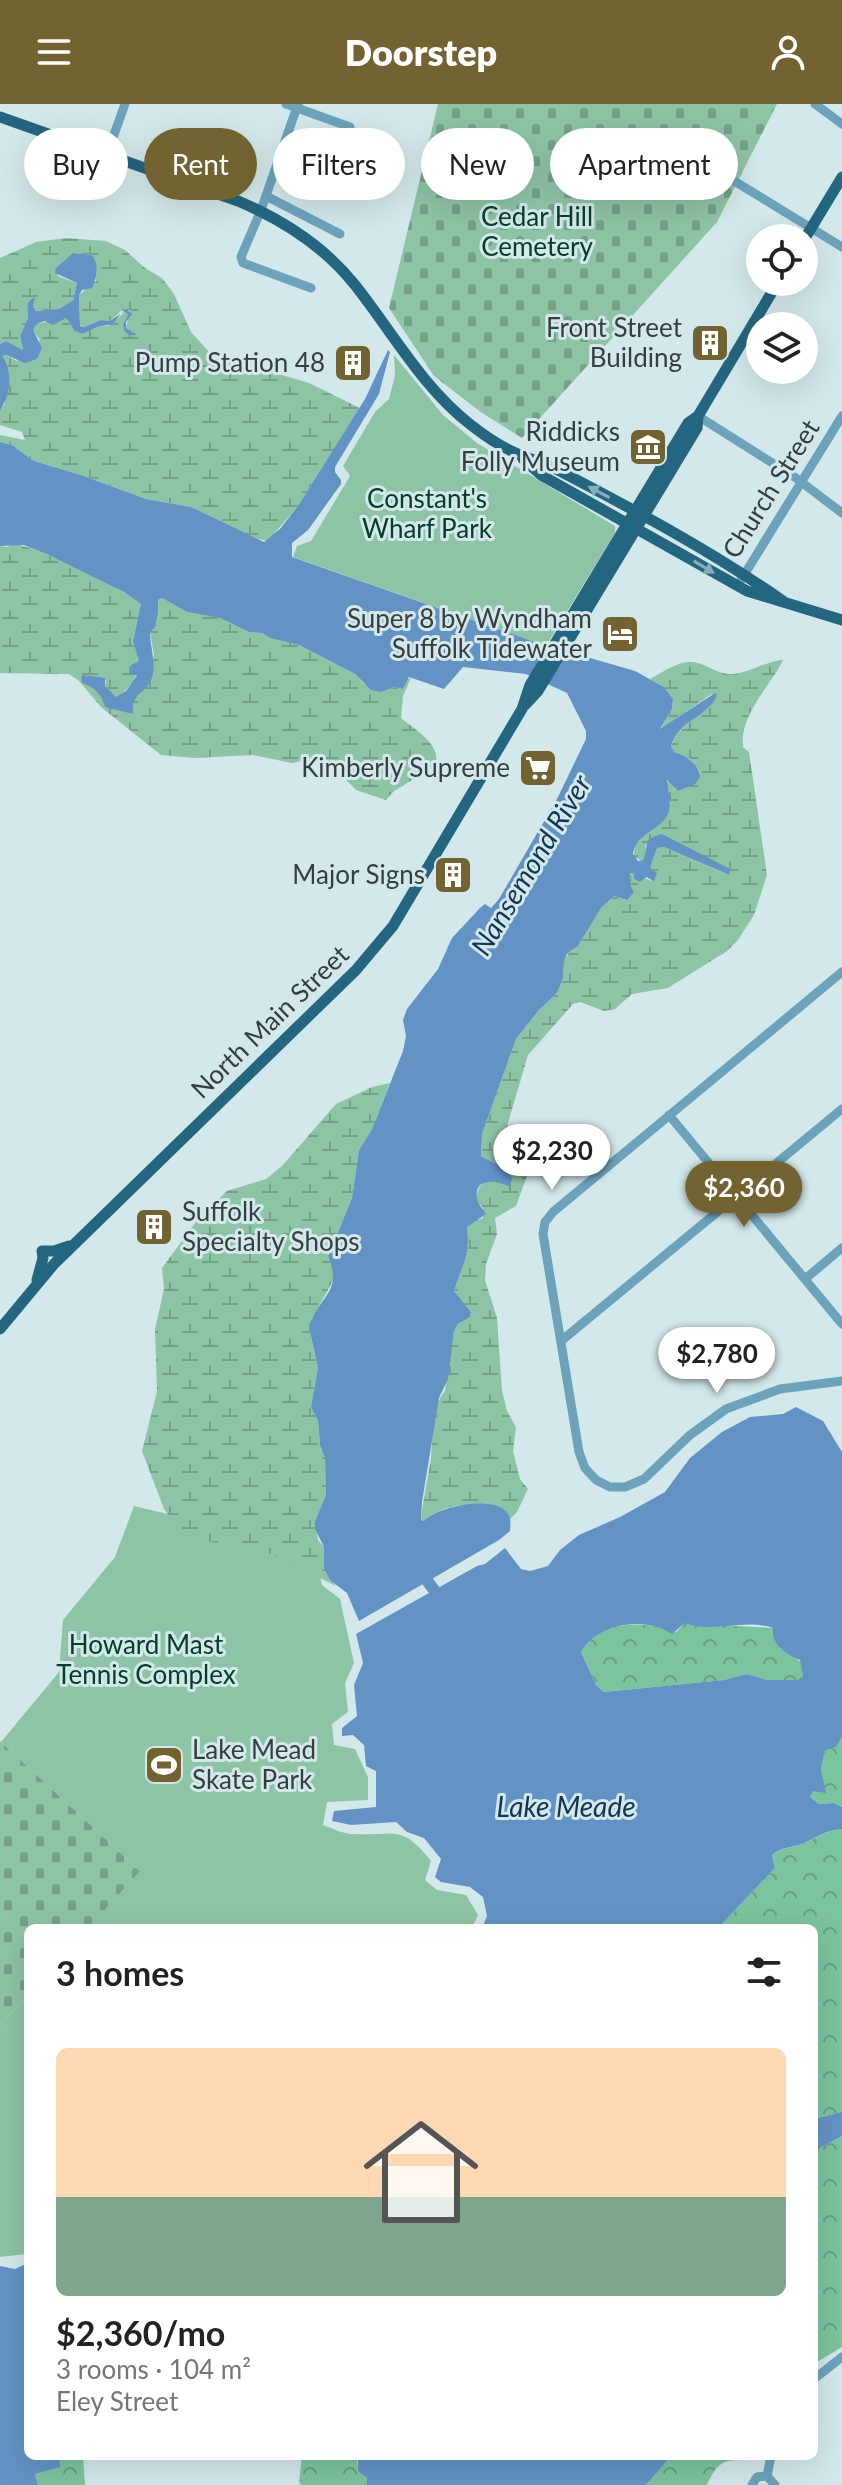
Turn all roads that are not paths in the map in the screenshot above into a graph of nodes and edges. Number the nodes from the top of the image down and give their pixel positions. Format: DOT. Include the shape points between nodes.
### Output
graph roads {
  1 [pos="125,104"];
  2 [pos="286,104"];
  3 [pos="815,104"];
  4 [pos="298,106"];
  5 [pos="0,117"];
  6 [pos="842,124"];
  7 [pos="350,127"];
  8 [pos="32,128"];
  9 [pos="116,128"];
  10 [pos="128,162"];
  11 [pos="842,177"];
  12 [pos="738,183"];
  13 [pos="266,196"];
  14 [pos="261,210"];
  15 [pos="804,224"];
  16 [pos="813,224"];
  17 [pos="818,232"];
  18 [pos="340,234"];
  19 [pos="842,247"];
  20 [pos="311,288"];
  21 [pos="770,296"];
  22 [pos="698,416"];
  23 [pos="842,416"];
  24 [pos="802,482"];
  25 [pos="842,513"];
  26 [pos="636,519"];
  27 [pos="741,580"];
  28 [pos="842,620"];
  29 [pos="842,972"];
  30 [pos="842,1109"];
  31 [pos="669,1115"];
  32 [pos="737,1195"];
  33 [pos="76,1242"];
  34 [pos="842,1248"];
  35 [pos="805,1279"];
  36 [pos="36,1285"];
  37 [pos="842,1324"];
  38 [pos="0,1329"];
  39 [pos="561,1341"];
  40 [pos="842,1381"];
  41 [pos="842,2357"];
  42 [pos="818,2376"];
  43 [pos="770,2460"];
  44 [pos="767,2476"];
  45 [pos="752,2485"];
  46 [pos="775,2485"];
  1 -- 9 [label="street"];
  2 -- 4 [label="street"];
  3 -- 6 [label="street"];
  4 -- 7 [label="street"];
  4 -- 13 [label="street"];
  5 -- 8 [label="main road"];
  10 -- 14 [label="main road"];
  11 -- 16 [label="main road"];
  12 -- 15 [label="street"];
  13 -- 14 [label="street"];
  13 -- 18 [label="street"];
  14 -- 20 [label="street" via="241,260"];
  14 -- 26 [label="main road" via="327,256 420,374 477,429 518,454 548,464"];
  17 -- 19 [label="street"];
  21 -- 22 [label="main road, North Main Street"];
  22 -- 24 [label="street"];
  22 -- 26 [label="main road, North Main Street" via="688,423"];
  23 -- 24 [label="street, Church Street"];
  24 -- 25 [label="street"];
  24 -- 27 [label="street, Church Street"];
  26 -- 27 [label="main road"];
  26 -- 33 [label="main road, North Main Street" via="373,952"];
  27 -- 28 [label="main road" via="783,601"];
  29 -- 31 [label="street"];
  30 -- 32 [label="street"];
  31 -- 32 [label="street"];
  31 -- 39 [label="street" via="545,1222"];
  32 -- 35 [label="street"];
  32 -- 39 [label="street"];
  33 -- 36 [label="main road, North Main Street"];
  33 -- 36 [label="main road" via="42,1251"];
  34 -- 35 [label="street"];
  35 -- 37 [label="street"];
  36 -- 38 [label="main road, North Main Street"];
  39 -- 40 [label="street" via="581,1460 596,1480 610,1487 644,1479 701,1426 733,1406 780,1389"];
  41 -- 42 [label="street"];
  43 -- 44 [label="street"];
  44 -- 45 [label="street" via="757,2477"];
  44 -- 46 [label="street"];
}
